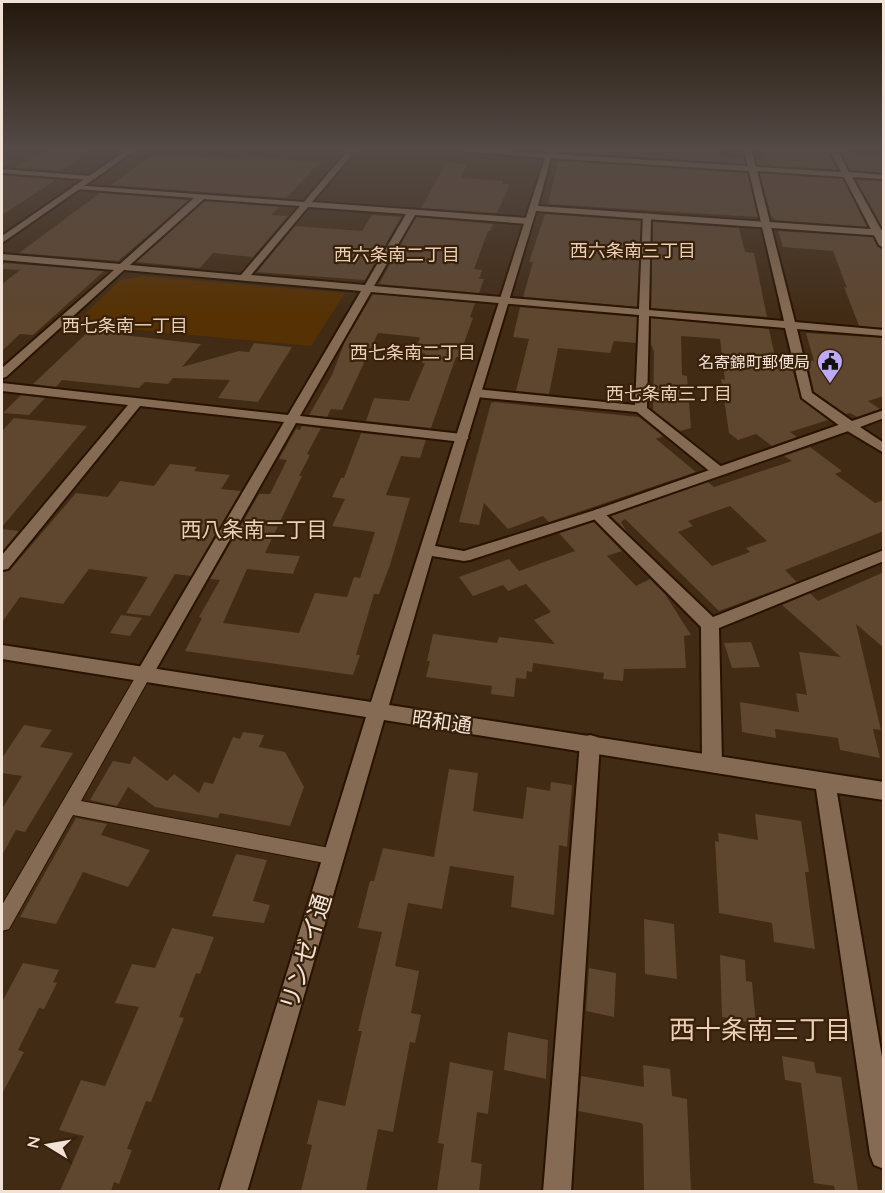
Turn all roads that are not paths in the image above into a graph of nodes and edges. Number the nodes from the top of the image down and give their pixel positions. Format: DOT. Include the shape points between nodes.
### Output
graph roads {
  1 [pos="306,204"];
  2 [pos="52,205"];
  3 [pos="192,205"];
  4 [pos="314,205"];
  5 [pos="533,205"];
  6 [pos="762,205"];
  7 [pos="864,205"];
  8 [pos="412,213"];
  9 [pos="530,214"];
  10 [pos="647,216"];
  11 [pos="768,225"];
  12 [pos="880,232"];
  13 [pos="2,240"];
  14 [pos="884,245"];
  15 [pos="2,257"];
  16 [pos="122,267"];
  17 [pos="243,278"];
  18 [pos="368,288"];
  19 [pos="504,300"];
  20 [pos="644,313"];
  21 [pos="790,326"];
  22 [pos="884,333"];
  23 [pos="2,374"];
  24 [pos="2,387"];
  25 [pos="476,393"];
  26 [pos="137,402"];
  27 [pos="641,409"];
  28 [pos="884,414"];
  29 [pos="291,420"];
  30 [pos="849,426"];
  31 [pos="462,438"];
  32 [pos="884,449"];
  33 [pos="717,471"];
  34 [pos="597,514"];
  35 [pos="426,550"];
  36 [pos="884,555"];
  37 [pos="2,565"];
  38 [pos="710,626"];
  39 [pos="2,652"];
  40 [pos="144,675"];
  41 [pos="378,712"];
  42 [pos="590,743"];
  43 [pos="712,763"];
  44 [pos="825,781"];
  45 [pos="884,791"];
  46 [pos="68,806"];
  47 [pos="335,857"];
  48 [pos="2,922"];
  49 [pos="884,1155"];
  50 [pos="233,1191"];
  51 [pos="557,1191"];
  1 -- 17 [label="street"];
  2 -- 13 [label="street"];
  3 -- 16 [label="street"];
  4 -- 8 [label="street"];
  5 -- 9 [label="street, リンゼイ通"];
  6 -- 11 [label="street"];
  7 -- 12 [label="street"];
  8 -- 9 [label="street"];
  8 -- 18 [label="street"];
  9 -- 10 [label="street"];
  9 -- 19 [label="street, リンゼイ通"];
  10 -- 11 [label="street"];
  10 -- 20 [label="street"];
  11 -- 12 [label="street"];
  11 -- 21 [label="street"];
  12 -- 14 [label="street"];
  15 -- 16 [label="street"];
  16 -- 17 [label="street"];
  16 -- 23 [label="street"];
  17 -- 18 [label="street"];
  18 -- 19 [label="street"];
  18 -- 29 [label="street"];
  19 -- 20 [label="street"];
  19 -- 25 [label="street, リンゼイ通"];
  20 -- 21 [label="street"];
  20 -- 27 [label="street"];
  21 -- 22 [label="street"];
  21 -- 30 [label="street" via="806,395"];
  24 -- 26 [label="street"];
  25 -- 27 [label="street"];
  25 -- 31 [label="street, リンゼイ通"];
  26 -- 29 [label="street"];
  26 -- 37 [label="street"];
  27 -- 33 [label="street"];
  28 -- 30 [label="street"];
  29 -- 31 [label="street"];
  29 -- 40 [label="street"];
  30 -- 32 [label="street"];
  30 -- 33 [label="street"];
  31 -- 35 [label="street, リンゼイ通"];
  33 -- 34 [label="street"];
  34 -- 35 [label="street" via="464,556"];
  34 -- 38 [label="street"];
  35 -- 41 [label="street, リンゼイ通"];
  36 -- 38 [label="street"];
  38 -- 43 [label="street"];
  39 -- 40 [label="street, 昭和通"];
  40 -- 41 [label="street, 昭和通"];
  40 -- 46 [label="lane"];
  41 -- 42 [label="street, 昭和通"];
  41 -- 47 [label="street, リンゼイ通"];
  42 -- 43 [label="street, 昭和通"];
  42 -- 51 [label="street"];
  43 -- 44 [label="street, 昭和通"];
  44 -- 45 [label="street, 昭和通"];
  44 -- 49 [label="street"];
  46 -- 47 [label="lane"];
  46 -- 48 [label="lane"];
  47 -- 50 [label="street, リンゼイ通"];
}
